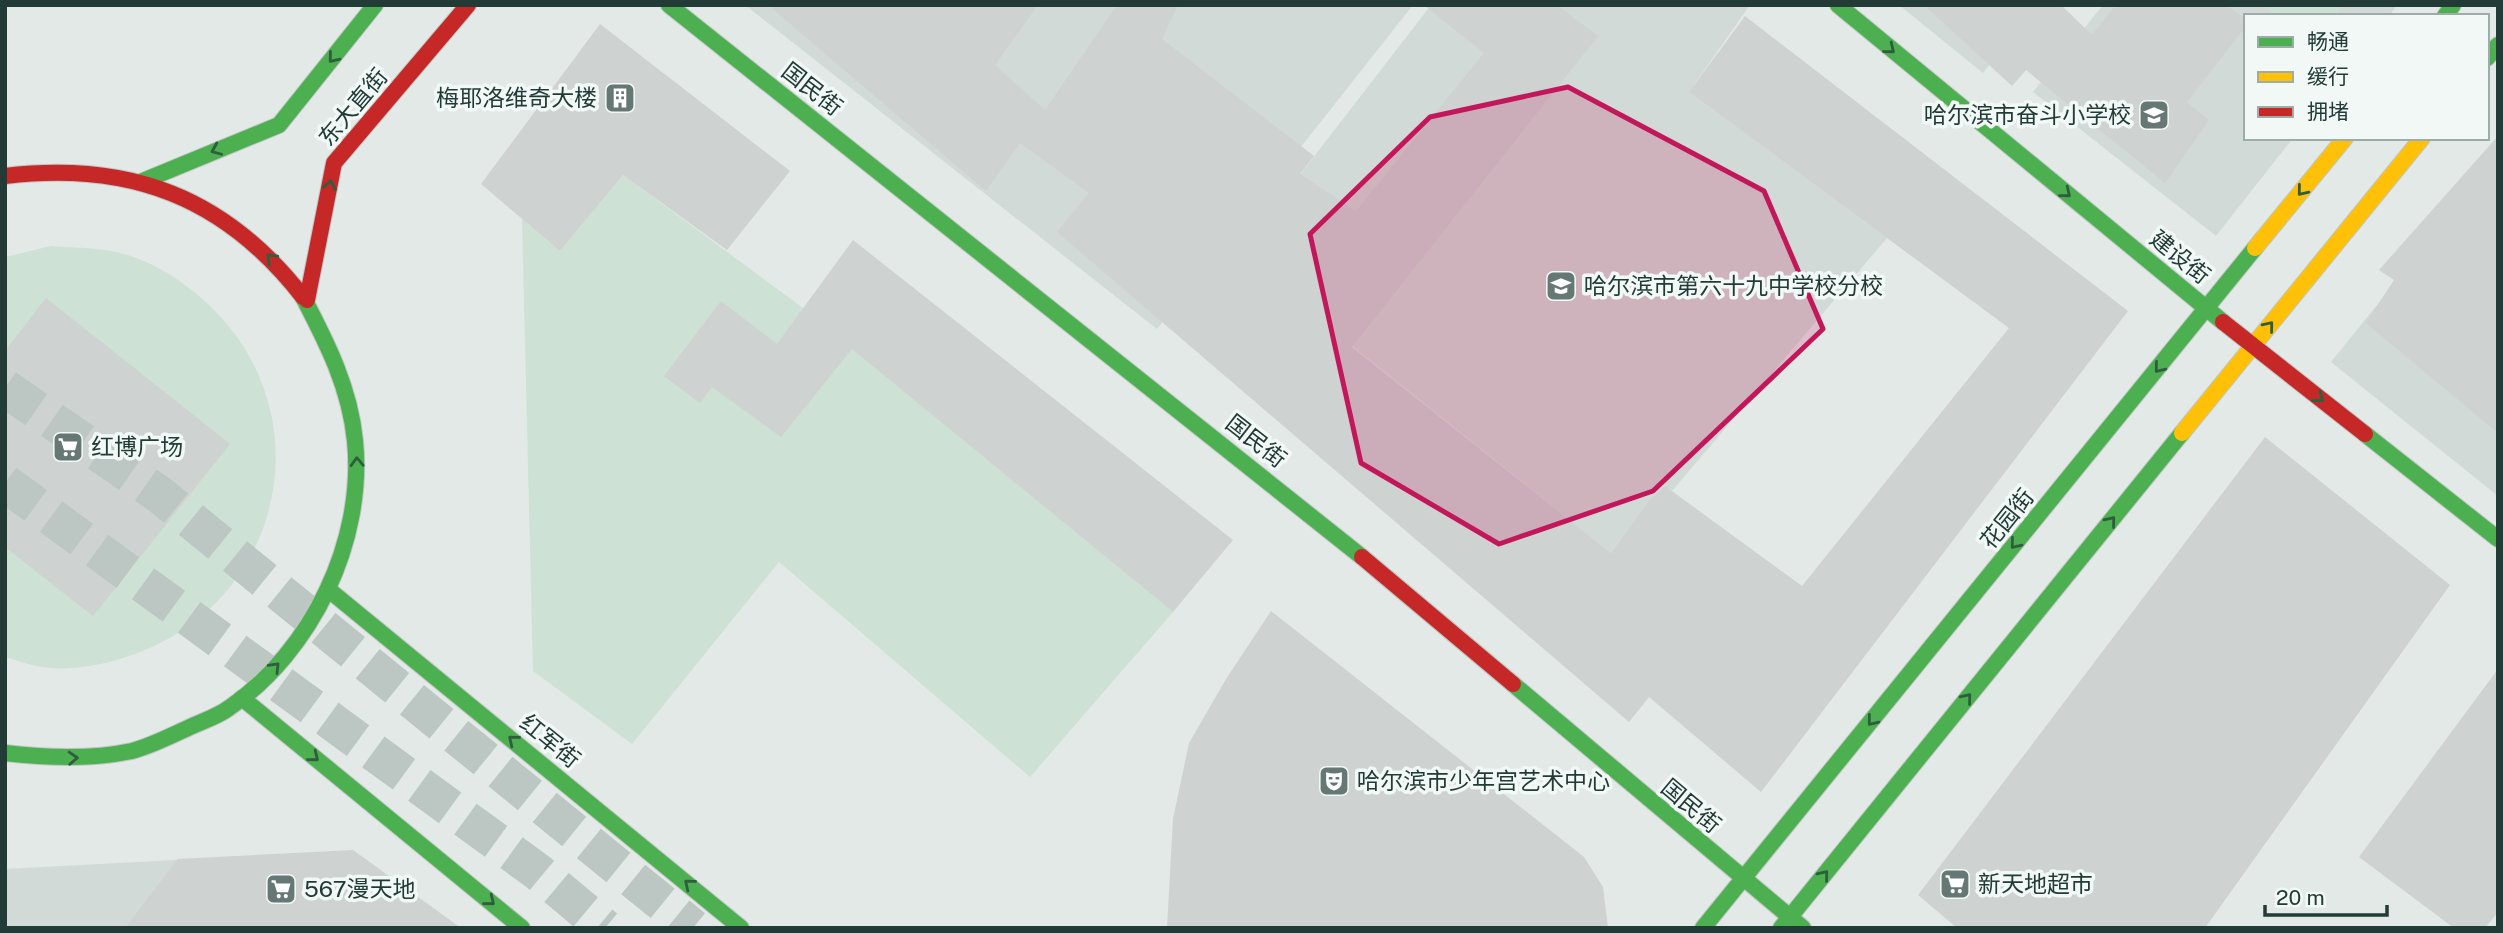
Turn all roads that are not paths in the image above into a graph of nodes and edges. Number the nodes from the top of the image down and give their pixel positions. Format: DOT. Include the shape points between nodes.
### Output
graph roads {
  1 [pos="375,5"];
  2 [pos="468,5"];
  3 [pos="669,5"];
  4 [pos="1838,5"];
  5 [pos="2343,140"];
  6 [pos="2420,140"];
  7 [pos="5,176"];
  8 [pos="142,181"];
  9 [pos="307,300"];
  10 [pos="2207,309"];
  11 [pos="2253,346"];
  12 [pos="2498,539"];
  13 [pos="329,590"];
  14 [pos="242,698"];
  15 [pos="5,753"];
  16 [pos="1743,879"];
  17 [pos="1785,922"];
  18 [pos="522,928"];
  19 [pos="741,928"];
  20 [pos="1703,928"];
  21 [pos="1803,928"];
  1 -- 8 [label="main road, 东大直街, one-way" via="279,125"];
  9 -- 2 [label="main road, 东大直街, one-way" via="334,163"];
  3 -- 16 [label="main road, 国民街" via="1297,502"];
  4 -- 10 [label="main road, 建设街, one-way"];
  5 -- 10 [label="main road, 花园街, one-way"];
  11 -- 6 [label="main road, one-way"];
  7 -- 8 [label="main road" via="69,170"];
  9 -- 8 [label="main road, one-way" via="270,255 224,218"];
  13 -- 9 [label="main road, one-way" via="353,517 358,471 355,426 346,382 330,339"];
  10 -- 11 [label="main road, 建设街"];
  10 -- 16 [label="main road, 花园街, one-way"];
  11 -- 12 [label="main road, 建设街, one-way"];
  17 -- 11 [label="main road, one-way"];
  14 -- 13 [label="main road, one-way" via="302,637"];
  19 -- 13 [label="main road, 红军街, one-way"];
  15 -- 14 [label="main road, one-way" via="49,759 101,756 151,746 199,726"];
  14 -- 18 [label="main road, one-way"];
  16 -- 17 [label="main road, 国民街"];
  16 -- 20 [label="main road, 花园街"];
  17 -- 21 [label="main road, 国民街"];
}
